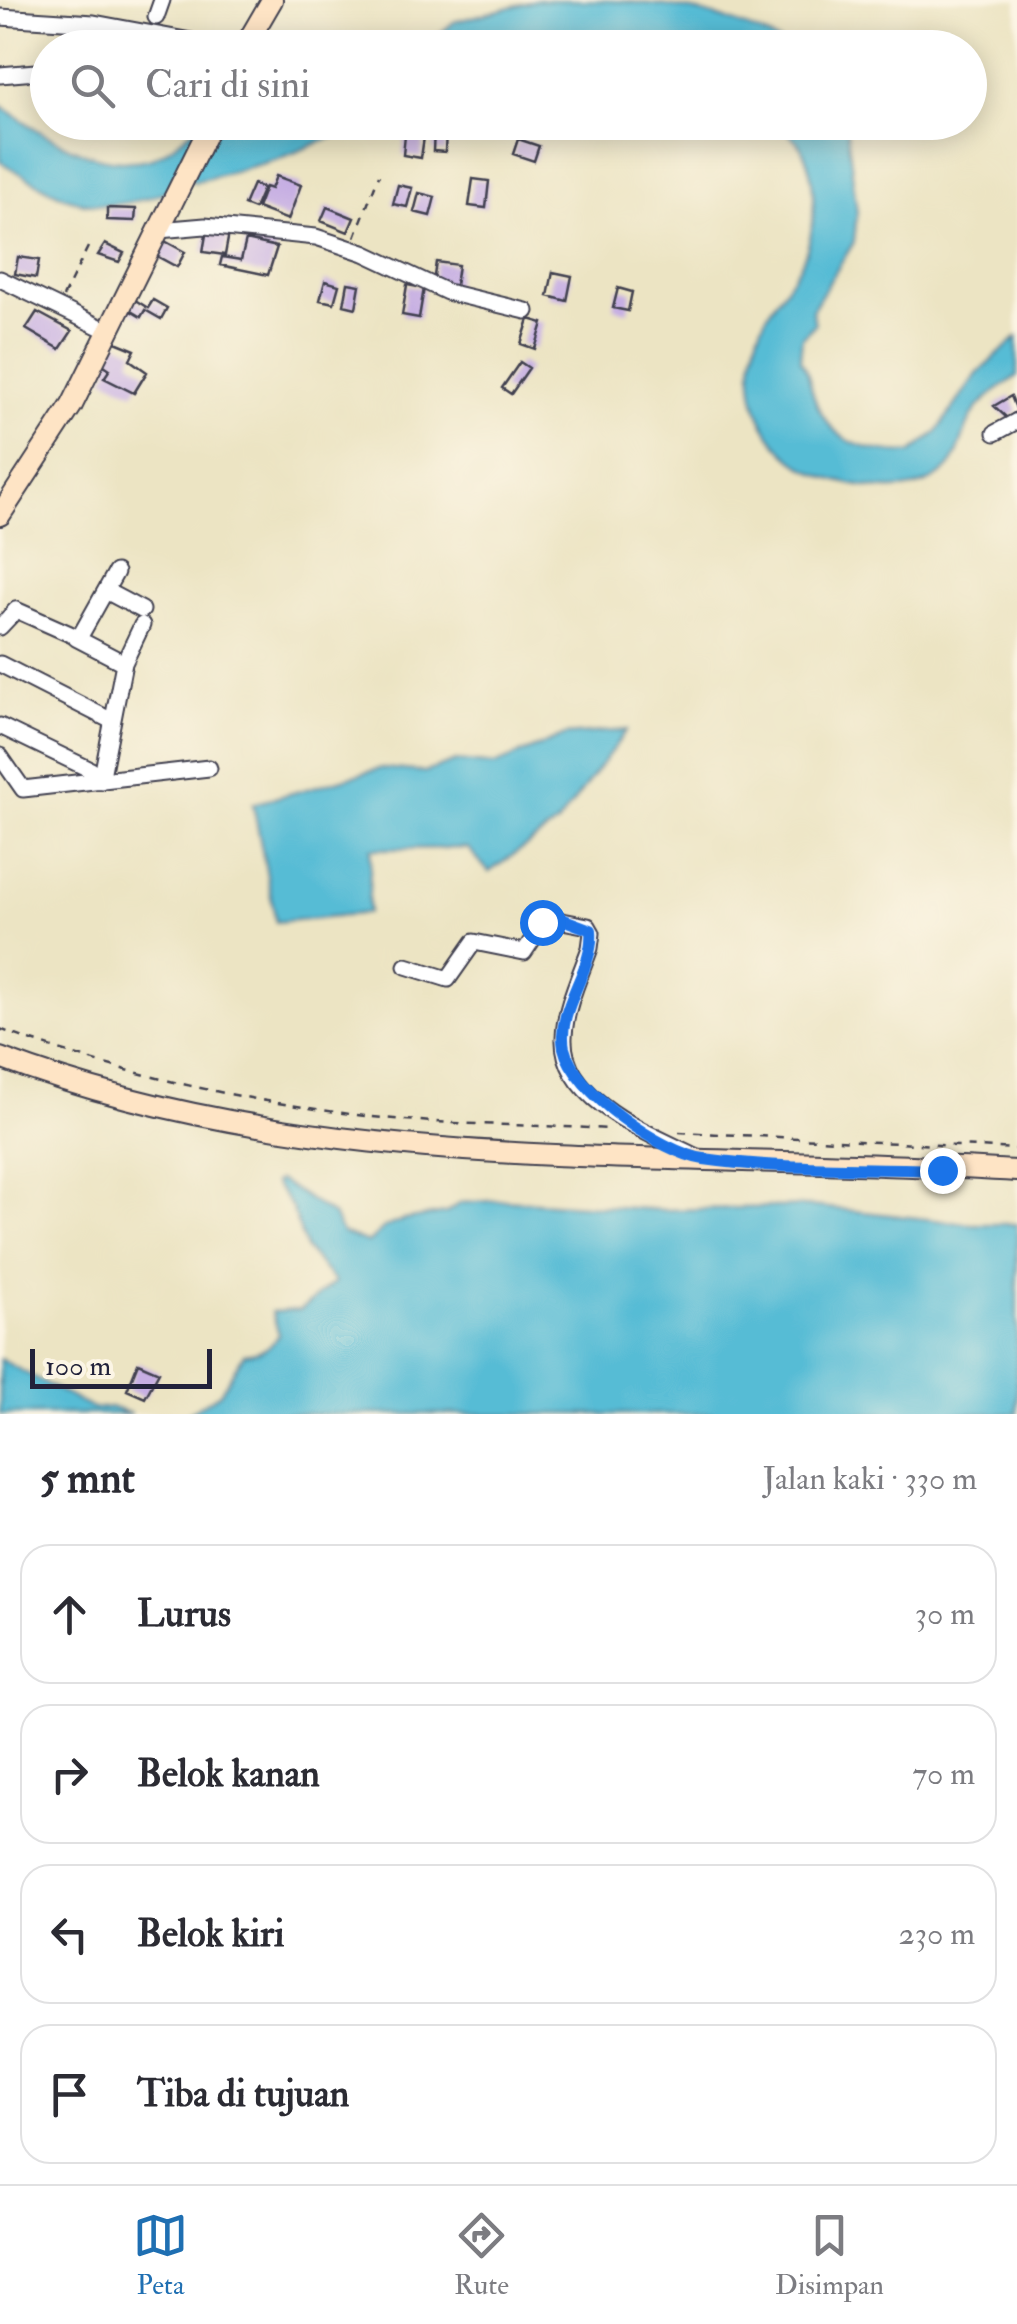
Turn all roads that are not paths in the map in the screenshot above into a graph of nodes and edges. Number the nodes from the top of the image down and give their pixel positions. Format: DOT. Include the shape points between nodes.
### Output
graph roads {
  1 [pos="162,0"];
  2 [pos="272,0"];
  3 [pos="156,17"];
  4 [pos="0,18"];
  5 [pos="117,30"];
  6 [pos="254,30"];
  7 [pos="30,72"];
  8 [pos="0,75"];
  9 [pos="204,140"];
  10 [pos="159,230"];
  11 [pos="0,278"];
  12 [pos="526,311"];
  13 [pos="110,332"];
  14 [pos="1017,422"];
  15 [pos="995,433"];
  16 [pos="4,503"];
  17 [pos="116,572"];
  18 [pos="106,591"];
  19 [pos="0,628"];
  20 [pos="76,638"];
  21 [pos="124,663"];
  22 [pos="0,664"];
  23 [pos="112,721"];
  24 [pos="0,726"];
  25 [pos="0,756"];
  26 [pos="209,768"];
  27 [pos="100,780"];
  28 [pos="406,966"];
  29 [pos="0,1058"];
  30 [pos="700,1158"];
  31 [pos="1017,1171"];
  1 -- 3 [label="street"];
  2 -- 6 [label="street"];
  4 -- 5 [label="street"];
  7 -- 8 [label="street"];
  9 -- 10 [label="street"];
  10 -- 12 [label="street" via="186,226 316,237 437,288"];
  10 -- 13 [label="street"];
  11 -- 13 [label="street"];
  13 -- 16 [label="street" via="61,424"];
  14 -- 15 [label="street"];
  17 -- 18 [label="street"];
  18 -- 20 [label="street"];
  18 -- 21 [label="street" via="142,618"];
  19 -- 20 [label="street" via="16,610"];
  20 -- 21 [label="street"];
  21 -- 23 [label="street"];
  22 -- 23 [label="street"];
  23 -- 27 [label="street"];
  24 -- 27 [label="street"];
  25 -- 27 [label="street" via="22,789"];
  26 -- 27 [label="street"];
  28 -- 30 [label="street" via="448,979 474,942 524,952 548,918 588,926 590,948 569,1008 564,1048 586,1089 642,1130"];
  29 -- 30 [label="street" via="108,1094 300,1136 433,1149"];
  30 -- 31 [label="street"];
}
